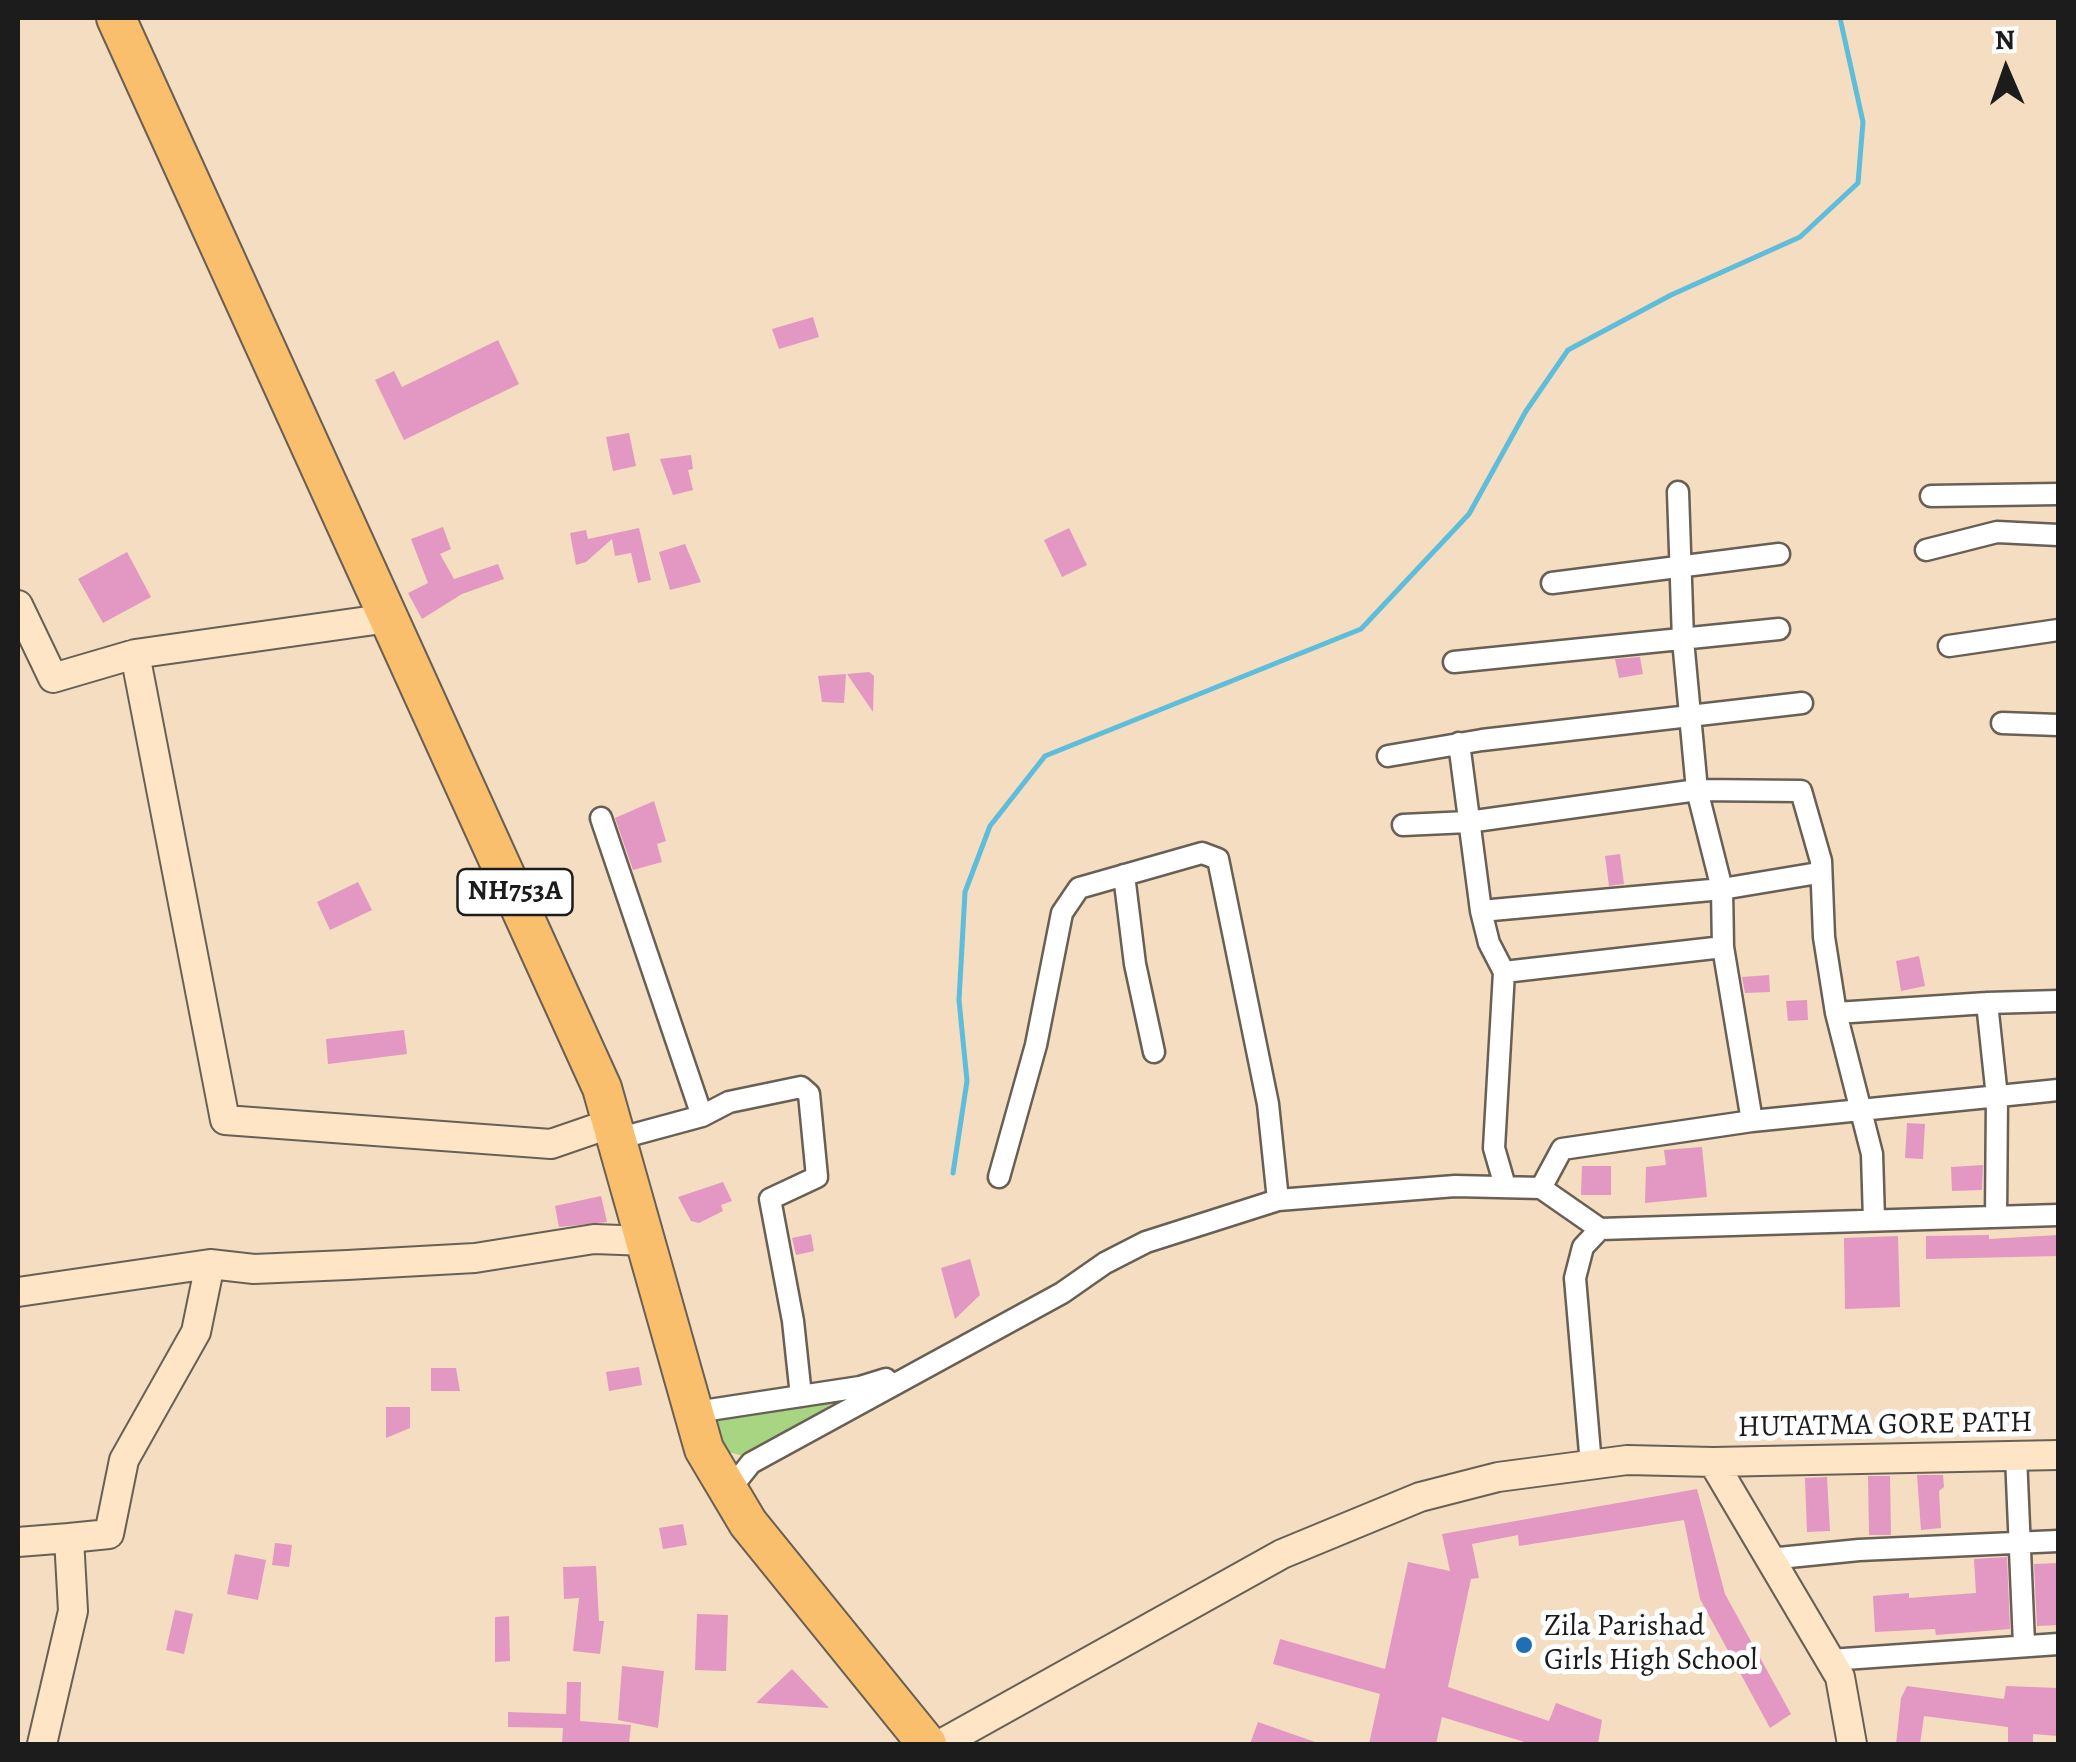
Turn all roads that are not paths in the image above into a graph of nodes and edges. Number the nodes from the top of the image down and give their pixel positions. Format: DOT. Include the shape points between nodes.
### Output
graph roads {
  1 [pos="116,18"];
  2 [pos="1678,492"];
  3 [pos="2058,494"];
  4 [pos="1932,496"];
  5 [pos="2058,535"];
  6 [pos="1926,550"];
  7 [pos="1778,554"];
  8 [pos="1684,567"];
  9 [pos="1552,583"];
  10 [pos="18,605"];
  11 [pos="389,618"];
  12 [pos="1779,630"];
  13 [pos="2058,630"];
  14 [pos="1683,640"];
  15 [pos="1948,646"];
  16 [pos="135,654"];
  17 [pos="1454,662"];
  18 [pos="1802,703"];
  19 [pos="1690,716"];
  20 [pos="2002,723"];
  21 [pos="2058,725"];
  22 [pos="1460,744"];
  23 [pos="1388,756"];
  24 [pos="1697,790"];
  25 [pos="601,818"];
  26 [pos="1468,822"];
  27 [pos="1404,825"];
  28 [pos="1818,873"];
  29 [pos="1124,875"];
  30 [pos="1722,889"];
  31 [pos="1481,911"];
  32 [pos="1723,947"];
  33 [pos="1504,972"];
  34 [pos="2058,1000"];
  35 [pos="1988,1003"];
  36 [pos="1836,1013"];
  37 [pos="1154,1052"];
  38 [pos="2058,1090"];
  39 [pos="1997,1097"];
  40 [pos="1864,1110"];
  41 [pos="702,1116"];
  42 [pos="1752,1121"];
  43 [pos="614,1131"];
  44 [pos="1000,1177"];
  45 [pos="1505,1186"];
  46 [pos="1541,1188"];
  47 [pos="1278,1200"];
  48 [pos="2058,1215"];
  49 [pos="1996,1217"];
  50 [pos="1874,1220"];
  51 [pos="1600,1229"];
  52 [pos="647,1242"];
  53 [pos="210,1264"];
  54 [pos="18,1292"];
  55 [pos="916,1369"];
  56 [pos="800,1396"];
  57 [pos="696,1412"];
  58 [pos="2058,1455"];
  59 [pos="2016,1456"];
  60 [pos="1712,1462"];
  61 [pos="1591,1465"];
  62 [pos="728,1493"];
  63 [pos="69,1538"];
  64 [pos="2058,1541"];
  65 [pos="18,1542"];
  66 [pos="2020,1543"];
  67 [pos="1769,1560"];
  68 [pos="2024,1644"];
  69 [pos="2058,1644"];
  70 [pos="1830,1660"];
  71 [pos="42,1744"];
  72 [pos="927,1744"];
  73 [pos="941,1744"];
  74 [pos="1852,1744"];
  1 -- 11 [label="highway, NH753A"];
  2 -- 8 [label="street"];
  3 -- 4 [label="street"];
  5 -- 6 [label="street" via="1997,532"];
  7 -- 8 [label="street"];
  8 -- 9 [label="street"];
  8 -- 14 [label="street"];
  10 -- 16 [label="street" via="53,678"];
  11 -- 16 [label="street"];
  11 -- 43 [label="highway, NH753A" via="602,1088"];
  12 -- 14 [label="street"];
  13 -- 15 [label="street"];
  14 -- 17 [label="street"];
  14 -- 19 [label="street"];
  16 -- 43 [label="street" via="225,1120 551,1144"];
  18 -- 19 [label="street"];
  19 -- 22 [label="street"];
  19 -- 24 [label="street"];
  20 -- 21 [label="street"];
  22 -- 23 [label="street"];
  22 -- 26 [label="street"];
  24 -- 26 [label="street"];
  24 -- 28 [label="street" via="1801,791 1821,862"];
  24 -- 30 [label="street"];
  25 -- 41 [label="street"];
  26 -- 27 [label="street"];
  26 -- 31 [label="street"];
  28 -- 30 [label="street"];
  28 -- 36 [label="street"];
  29 -- 37 [label="street"];
  29 -- 44 [label="street" via="1079,888 1062,912"];
  29 -- 47 [label="street" via="1202,852 1218,859 1268,1104"];
  30 -- 31 [label="street"];
  30 -- 32 [label="street"];
  31 -- 33 [label="street"];
  32 -- 33 [label="street"];
  32 -- 42 [label="street"];
  33 -- 45 [label="street" via="1494,1148"];
  34 -- 35 [label="street"];
  35 -- 36 [label="street"];
  35 -- 39 [label="street"];
  36 -- 40 [label="street"];
  38 -- 39 [label="street"];
  39 -- 40 [label="street"];
  39 -- 49 [label="street"];
  40 -- 42 [label="street"];
  40 -- 50 [label="street"];
  41 -- 43 [label="street"];
  41 -- 56 [label="street" via="730,1102 801,1087 809,1094 817,1177 770,1199"];
  42 -- 46 [label="street" via="1562,1150"];
  43 -- 52 [label="highway, NH753A"];
  45 -- 46 [label="street"];
  45 -- 47 [label="street"];
  46 -- 51 [label="street"];
  47 -- 55 [label="street" via="1146,1242 954,1354"];
  48 -- 49 [label="street"];
  49 -- 50 [label="street"];
  50 -- 51 [label="street"];
  51 -- 61 [label="street" via="1584,1246 1575,1278"];
  52 -- 53 [label="street" via="594,1239 475,1258 347,1266"];
  52 -- 57 [label="highway, NH753A"];
  53 -- 54 [label="street"];
  53 -- 63 [label="street" via="196,1332 124,1460 109,1534"];
  55 -- 56 [label="street"];
  55 -- 62 [label="street" via="751,1463"];
  56 -- 57 [label="street"];
  57 -- 62 [label="highway, NH753A" via="704,1449"];
  58 -- 59 [label="street, HUTATMA GORE PATH"];
  59 -- 60 [label="street, HUTATMA GORE PATH"];
  59 -- 66 [label="street"];
  60 -- 61 [label="street, HUTATMA GORE PATH"];
  60 -- 67 [label="street"];
  61 -- 73 [label="street, HUTATMA GORE PATH" via="1498,1477 1420,1497 1282,1554"];
  62 -- 72 [label="highway, NH753A"];
  63 -- 65 [label="street"];
  63 -- 71 [label="street" via="73,1611"];
  64 -- 66 [label="street"];
  66 -- 67 [label="street"];
  66 -- 68 [label="street"];
  67 -- 70 [label="street"];
  68 -- 69 [label="street"];
  68 -- 70 [label="street"];
  70 -- 74 [label="street" via="1840,1677"];
}
